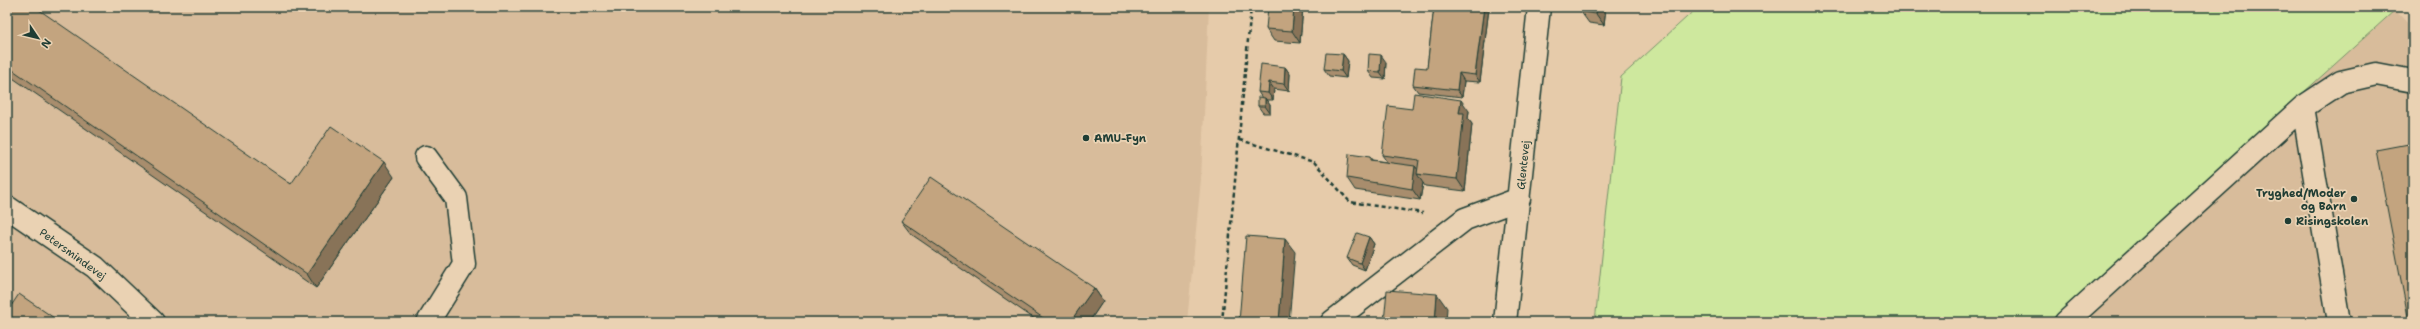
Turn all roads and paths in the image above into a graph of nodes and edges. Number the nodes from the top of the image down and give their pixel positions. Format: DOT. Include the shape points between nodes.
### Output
graph roads {
  1 [pos="1251,7"];
  2 [pos="1539,7"];
  3 [pos="2413,81"];
  4 [pos="2303,107"];
  5 [pos="1240,140"];
  6 [pos="426,157"];
  7 [pos="1519,199"];
  8 [pos="7,207"];
  9 [pos="1465,219"];
  10 [pos="153,322"];
  11 [pos="428,322"];
  12 [pos="1222,322"];
  13 [pos="1332,322"];
  14 [pos="1505,322"];
  15 [pos="2066,322"];
  16 [pos="2339,322"];
  1 -- 5 [label="path"];
  2 -- 7 [label="street, Glentevej"];
  3 -- 4 [label="street" via="2376,74 2348,80"];
  4 -- 15 [label="street"];
  4 -- 16 [label="street"];
  5 -- 9 [label="path" via="1314,162 1350,202"];
  5 -- 12 [label="path"];
  6 -- 11 [label="street" via="456,198 464,264"];
  7 -- 9 [label="street"];
  7 -- 14 [label="street, Glentevej"];
  8 -- 10 [label="street, Petersmindevej" via="95,267"];
  9 -- 13 [label="street"];
}
